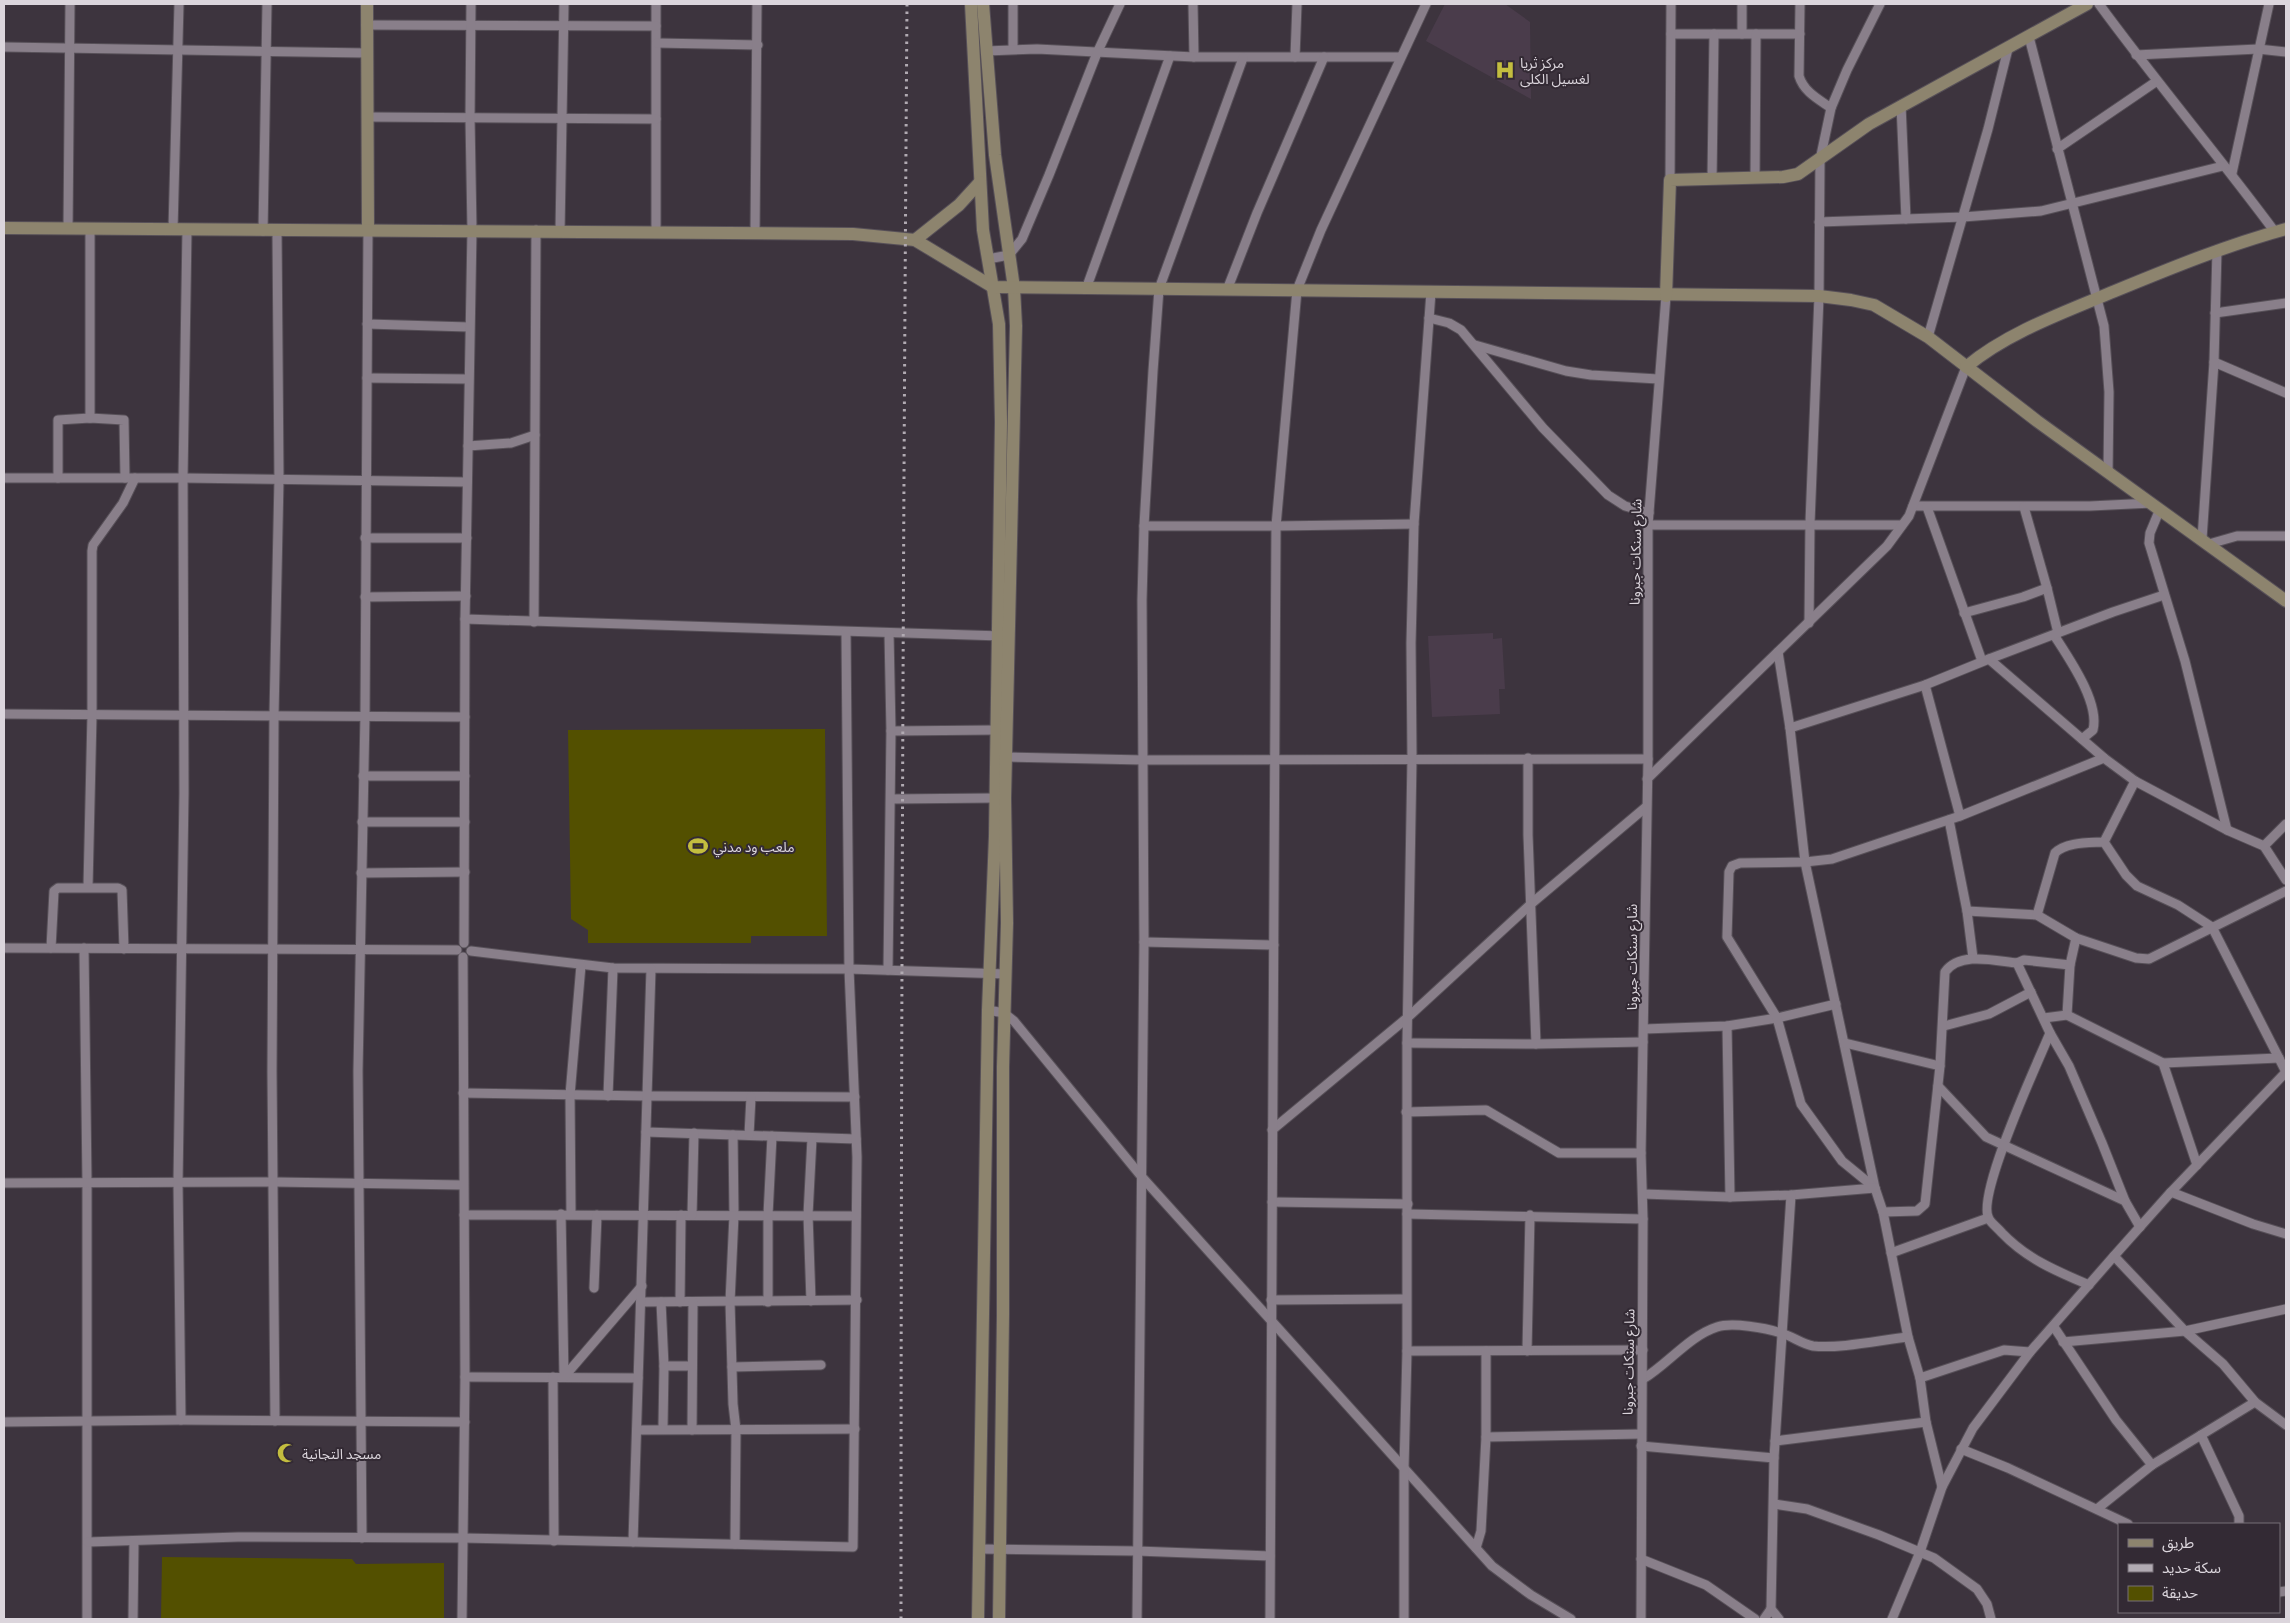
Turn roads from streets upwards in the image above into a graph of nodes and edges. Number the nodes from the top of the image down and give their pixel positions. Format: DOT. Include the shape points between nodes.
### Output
graph roads {
  1 [pos="70,4"];
  2 [pos="179,4"];
  3 [pos="267,4"];
  4 [pos="367,4"];
  5 [pos="470,4"];
  6 [pos="564,4"];
  7 [pos="656,4"];
  8 [pos="757,4"];
  9 [pos="971,4"];
  10 [pos="984,4"];
  11 [pos="1012,4"];
  12 [pos="1120,4"];
  13 [pos="1193,4"];
  14 [pos="1297,4"];
  15 [pos="1426,4"];
  16 [pos="1671,4"];
  17 [pos="1742,4"];
  18 [pos="1800,4"];
  19 [pos="1880,4"];
  20 [pos="2087,4"];
  21 [pos="2099,4"];
  22 [pos="2269,4"];
  23 [pos="471,25"];
  24 [pos="366,26"];
  25 [pos="564,26"];
  26 [pos="656,26"];
  27 [pos="1671,34"];
  28 [pos="1714,34"];
  29 [pos="1742,34"];
  30 [pos="1756,34"];
  31 [pos="1800,34"];
  32 [pos="2029,37"];
  33 [pos="656,43"];
  34 [pos="758,45"];
  35 [pos="4,47"];
  36 [pos="70,48"];
  37 [pos="2008,49"];
  38 [pos="179,50"];
  39 [pos="1013,50"];
  40 [pos="2258,50"];
  41 [pos="986,51"];
  42 [pos="267,52"];
  43 [pos="2286,52"];
  44 [pos="367,53"];
  45 [pos="1097,53"];
  46 [pos="2136,55"];
  47 [pos="1170,56"];
  48 [pos="1324,56"];
  49 [pos="1194,57"];
  50 [pos="1295,57"];
  51 [pos="1400,57"];
  52 [pos="1243,58"];
  53 [pos="2157,82"];
  54 [pos="1901,105"];
  55 [pos="1831,108"];
  56 [pos="563,117"];
  57 [pos="368,118"];
  58 [pos="470,118"];
  59 [pos="656,119"];
  60 [pos="2057,149"];
  61 [pos="1820,160"];
  62 [pos="2224,166"];
  63 [pos="2232,173"];
  64 [pos="1712,178"];
  65 [pos="1755,178"];
  66 [pos="1670,180"];
  67 [pos="980,182"];
  68 [pos="2071,204"];
  69 [pos="1963,217"];
  70 [pos="1906,219"];
  71 [pos="1819,222"];
  72 [pos="4,228"];
  73 [pos="68,229"];
  74 [pos="90,229"];
  75 [pos="173,229"];
  76 [pos="187,230"];
  77 [pos="368,230"];
  78 [pos="472,230"];
  79 [pos="536,230"];
  80 [pos="263,231"];
  81 [pos="560,231"];
  82 [pos="2281,231"];
  83 [pos="277,232"];
  84 [pos="656,232"];
  85 [pos="755,233"];
  86 [pos="915,240"];
  87 [pos="2217,250"];
  88 [pos="1009,255"];
  89 [pos="988,259"];
  90 [pos="993,287"];
  91 [pos="1014,288"];
  92 [pos="1086,289"];
  93 [pos="1159,289"];
  94 [pos="1227,290"];
  95 [pos="1297,290"];
  96 [pos="1431,292"];
  97 [pos="1666,296"];
  98 [pos="1819,296"];
  99 [pos="2098,298"];
  100 [pos="2286,303"];
  101 [pos="2215,313"];
  102 [pos="1429,318"];
  103 [pos="368,324"];
  104 [pos="469,326"];
  105 [pos="1928,337"];
  106 [pos="1475,345"];
  107 [pos="2214,362"];
  108 [pos="1966,367"];
  109 [pos="367,378"];
  110 [pos="468,379"];
  111 [pos="1658,379"];
  112 [pos="2286,393"];
  113 [pos="90,418"];
  114 [pos="535,435"];
  115 [pos="468,446"];
  116 [pos="2108,473"];
  117 [pos="4,478"];
  118 [pos="58,478"];
  119 [pos="130,478"];
  120 [pos="183,478"];
  121 [pos="279,479"];
  122 [pos="366,480"];
  123 [pos="467,482"];
  124 [pos="1913,506"];
  125 [pos="2156,506"];
  126 [pos="1927,507"];
  127 [pos="2024,507"];
  128 [pos="1649,513"];
  129 [pos="1810,523"];
  130 [pos="1414,524"];
  131 [pos="1648,525"];
  132 [pos="1902,525"];
  133 [pos="1144,526"];
  134 [pos="1276,526"];
  135 [pos="2286,536"];
  136 [pos="365,538"];
  137 [pos="467,538"];
  138 [pos="2205,541"];
  139 [pos="2047,588"];
  140 [pos="2164,595"];
  141 [pos="466,596"];
  142 [pos="364,597"];
  143 [pos="2286,601"];
  144 [pos="1964,613"];
  145 [pos="465,619"];
  146 [pos="534,622"];
  147 [pos="1808,623"];
  148 [pos="846,632"];
  149 [pos="889,633"];
  150 [pos="2056,634"];
  151 [pos="1004,636"];
  152 [pos="1778,652"];
  153 [pos="1985,660"];
  154 [pos="1925,685"];
  155 [pos="4,714"];
  156 [pos="274,714"];
  157 [pos="92,715"];
  158 [pos="183,715"];
  159 [pos="365,715"];
  160 [pos="465,717"];
  161 [pos="1790,728"];
  162 [pos="891,730"];
  163 [pos="996,730"];
  164 [pos="2082,739"];
  165 [pos="1006,757"];
  166 [pos="1412,758"];
  167 [pos="1528,758"];
  168 [pos="2104,758"];
  169 [pos="1648,759"];
  170 [pos="1144,760"];
  171 [pos="1276,760"];
  172 [pos="363,776"];
  173 [pos="465,776"];
  174 [pos="1647,779"];
  175 [pos="2135,781"];
  176 [pos="994,798"];
  177 [pos="891,799"];
  178 [pos="1646,807"];
  179 [pos="1960,816"];
  180 [pos="1949,820"];
  181 [pos="362,822"];
  182 [pos="465,822"];
  183 [pos="2286,824"];
  184 [pos="2227,830"];
  185 [pos="2104,842"];
  186 [pos="2264,846"];
  187 [pos="1805,862"];
  188 [pos="2283,867"];
  189 [pos="465,872"];
  190 [pos="361,873"];
  191 [pos="2286,880"];
  192 [pos="88,887"];
  193 [pos="2286,891"];
  194 [pos="1532,903"];
  195 [pos="1967,912"];
  196 [pos="2037,916"];
  197 [pos="2212,927"];
  198 [pos="2076,938"];
  199 [pos="1144,942"];
  200 [pos="1274,945"];
  201 [pos="468,947"];
  202 [pos="4,948"];
  203 [pos="51,948"];
  204 [pos="84,948"];
  205 [pos="124,949"];
  206 [pos="182,949"];
  207 [pos="274,950"];
  208 [pos="360,950"];
  209 [pos="460,953"];
  210 [pos="1973,958"];
  211 [pos="2017,963"];
  212 [pos="581,965"];
  213 [pos="2070,965"];
  214 [pos="613,968"];
  215 [pos="651,969"];
  216 [pos="849,969"];
  217 [pos="888,970"];
  218 [pos="989,973"];
  219 [pos="1006,974"];
  220 [pos="2031,992"];
  221 [pos="1836,1004"];
  222 [pos="988,1010"];
  223 [pos="1004,1014"];
  224 [pos="2067,1015"];
  225 [pos="1408,1018"];
  226 [pos="1777,1018"];
  227 [pos="2044,1018"];
  228 [pos="1727,1026"];
  229 [pos="1944,1026"];
  230 [pos="1644,1029"];
  231 [pos="2050,1033"];
  232 [pos="1643,1042"];
  233 [pos="1407,1043"];
  234 [pos="1845,1043"];
  235 [pos="1536,1044"];
  236 [pos="2279,1058"];
  237 [pos="2163,1063"];
  238 [pos="1940,1066"];
  239 [pos="2286,1072"];
  240 [pos="2283,1083"];
  241 [pos="1938,1086"];
  242 [pos="463,1093"];
  243 [pos="570,1095"];
  244 [pos="608,1096"];
  245 [pos="647,1096"];
  246 [pos="751,1097"];
  247 [pos="855,1097"];
  248 [pos="1406,1112"];
  249 [pos="1272,1130"];
  250 [pos="646,1132"];
  251 [pos="694,1133"];
  252 [pos="733,1135"];
  253 [pos="749,1135"];
  254 [pos="772,1136"];
  255 [pos="812,1138"];
  256 [pos="856,1139"];
  257 [pos="2004,1144"];
  258 [pos="1641,1153"];
  259 [pos="2197,1165"];
  260 [pos="1141,1176"];
  261 [pos="87,1182"];
  262 [pos="178,1182"];
  263 [pos="275,1182"];
  264 [pos="4,1183"];
  265 [pos="360,1184"];
  266 [pos="463,1185"];
  267 [pos="1875,1188"];
  268 [pos="2171,1192"];
  269 [pos="1642,1194"];
  270 [pos="1791,1195"];
  271 [pos="1730,1197"];
  272 [pos="2125,1201"];
  273 [pos="1272,1202"];
  274 [pos="1408,1204"];
  275 [pos="1883,1212"];
  276 [pos="464,1214"];
  277 [pos="561,1214"];
  278 [pos="571,1214"];
  279 [pos="1407,1214"];
  280 [pos="597,1215"];
  281 [pos="643,1215"];
  282 [pos="681,1215"];
  283 [pos="692,1215"];
  284 [pos="734,1215"];
  285 [pos="768,1215"];
  286 [pos="1530,1215"];
  287 [pos="808,1216"];
  288 [pos="856,1216"];
  289 [pos="1988,1218"];
  290 [pos="1643,1219"];
  291 [pos="2140,1226"];
  292 [pos="2286,1234"];
  293 [pos="1891,1253"];
  294 [pos="2114,1256"];
  295 [pos="2089,1285"];
  296 [pos="642,1286"];
  297 [pos="594,1288"];
  298 [pos="857,1300"];
  299 [pos="1271,1300"];
  300 [pos="1406,1300"];
  301 [pos="811,1301"];
  302 [pos="641,1302"];
  303 [pos="662,1302"];
  304 [pos="680,1302"];
  305 [pos="693,1302"];
  306 [pos="730,1302"];
  307 [pos="768,1302"];
  308 [pos="2286,1309"];
  309 [pos="1271,1319"];
  310 [pos="2054,1327"];
  311 [pos="2185,1331"];
  312 [pos="1780,1333"];
  313 [pos="1908,1337"];
  314 [pos="2063,1342"];
  315 [pos="1643,1350"];
  316 [pos="1407,1351"];
  317 [pos="1486,1351"];
  318 [pos="1527,1351"];
  319 [pos="2030,1352"];
  320 [pos="821,1365"];
  321 [pos="664,1366"];
  322 [pos="692,1366"];
  323 [pos="732,1366"];
  324 [pos="465,1377"];
  325 [pos="553,1378"];
  326 [pos="564,1378"];
  327 [pos="638,1378"];
  328 [pos="1920,1378"];
  329 [pos="1642,1379"];
  330 [pos="2255,1402"];
  331 [pos="181,1420"];
  332 [pos="86,1421"];
  333 [pos="275,1421"];
  334 [pos="4,1422"];
  335 [pos="362,1422"];
  336 [pos="465,1422"];
  337 [pos="1926,1422"];
  338 [pos="2286,1425"];
  339 [pos="663,1426"];
  340 [pos="855,1429"];
  341 [pos="637,1430"];
  342 [pos="692,1430"];
  343 [pos="736,1430"];
  344 [pos="1641,1434"];
  345 [pos="2201,1435"];
  346 [pos="1486,1437"];
  347 [pos="1775,1441"];
  348 [pos="1641,1446"];
  349 [pos="1961,1449"];
  350 [pos="1774,1458"];
  351 [pos="2152,1466"];
  352 [pos="1404,1468"];
  353 [pos="1942,1487"];
  354 [pos="1774,1504"];
  355 [pos="2097,1509"];
  356 [pos="2126,1523"];
  357 [pos="2239,1523"];
  358 [pos="362,1538"];
  359 [pos="463,1538"];
  360 [pos="134,1541"];
  361 [pos="554,1541"];
  362 [pos="88,1542"];
  363 [pos="633,1542"];
  364 [pos="735,1544"];
  365 [pos="1476,1548"];
  366 [pos="980,1549"];
  367 [pos="998,1549"];
  368 [pos="1136,1551"];
  369 [pos="1920,1552"];
  370 [pos="1270,1556"];
  371 [pos="1641,1559"];
  372 [pos="1771,1609"];
  373 [pos="87,1619"];
  374 [pos="133,1619"];
  375 [pos="462,1619"];
  376 [pos="978,1619"];
  377 [pos="999,1619"];
  378 [pos="1137,1619"];
  379 [pos="1270,1619"];
  380 [pos="1404,1619"];
  381 [pos="1571,1619"];
  382 [pos="1640,1619"];
  383 [pos="1755,1619"];
  384 [pos="1764,1619"];
  385 [pos="1779,1619"];
  386 [pos="1892,1619"];
  387 [pos="1992,1619"];
  1 -- 36 [label="street"];
  2 -- 38 [label="street"];
  3 -- 42 [label="street"];
  4 -- 24 [label="street"];
  5 -- 23 [label="street"];
  6 -- 25 [label="street"];
  7 -- 26 [label="street"];
  8 -- 34 [label="street"];
  9 -- 67 [label="street"];
  10 -- 41 [label="street"];
  11 -- 39 [label="street"];
  12 -- 45 [label="street"];
  13 -- 49 [label="street"];
  14 -- 50 [label="street"];
  15 -- 51 [label="street"];
  16 -- 27 [label="street"];
  17 -- 29 [label="street"];
  18 -- 31 [label="street"];
  19 -- 55 [label="street"];
  20 -- 32 [label="street"];
  21 -- 46 [label="street"];
  22 -- 40 [label="street"];
  23 -- 24 [label="street"];
  23 -- 25 [label="street"];
  23 -- 58 [label="street"];
  24 -- 44 [label="street"];
  25 -- 26 [label="street"];
  25 -- 56 [label="street"];
  26 -- 33 [label="street"];
  27 -- 28 [label="street"];
  27 -- 66 [label="street"];
  28 -- 29 [label="street"];
  28 -- 64 [label="street"];
  29 -- 30 [label="street"];
  30 -- 31 [label="street"];
  30 -- 65 [label="street"];
  31 -- 55 [label="street" via="1799,76 1802,84"];
  32 -- 37 [label="street"];
  32 -- 60 [label="street"];
  33 -- 34 [label="street"];
  33 -- 59 [label="street"];
  34 -- 85 [label="street"];
  35 -- 36 [label="street"];
  36 -- 38 [label="street"];
  36 -- 73 [label="street"];
  37 -- 54 [label="street"];
  37 -- 69 [label="street"];
  38 -- 42 [label="street"];
  38 -- 75 [label="street"];
  39 -- 41 [label="street"];
  39 -- 45 [label="street"];
  40 -- 43 [label="street"];
  40 -- 46 [label="street"];
  40 -- 63 [label="street"];
  41 -- 88 [label="street" via="1000,199"];
  42 -- 44 [label="street"];
  42 -- 80 [label="street"];
  44 -- 57 [label="street"];
  45 -- 47 [label="street"];
  45 -- 88 [label="street" via="1030,221 1022,239"];
  46 -- 53 [label="street"];
  47 -- 49 [label="street"];
  47 -- 92 [label="street"];
  48 -- 50 [label="street"];
  48 -- 51 [label="street"];
  48 -- 94 [label="street"];
  49 -- 52 [label="street"];
  50 -- 52 [label="street"];
  51 -- 95 [label="street"];
  52 -- 93 [label="street"];
  53 -- 60 [label="street"];
  53 -- 62 [label="street"];
  54 -- 61 [label="street" via="1844,140"];
  54 -- 70 [label="street"];
  55 -- 61 [label="street"];
  56 -- 58 [label="street"];
  56 -- 59 [label="street"];
  56 -- 81 [label="street"];
  57 -- 58 [label="street"];
  57 -- 77 [label="street"];
  58 -- 78 [label="street"];
  59 -- 84 [label="street"];
  60 -- 68 [label="street"];
  61 -- 65 [label="street" via="1792,176"];
  61 -- 71 [label="street"];
  62 -- 63 [label="street"];
  62 -- 68 [label="street"];
  63 -- 82 [label="street"];
  64 -- 65 [label="street"];
  64 -- 66 [label="street"];
  66 -- 97 [label="street"];
  67 -- 86 [label="street" via="959,205"];
  67 -- 89 [label="street"];
  68 -- 69 [label="street" via="2032,212"];
  68 -- 99 [label="street"];
  69 -- 70 [label="street"];
  69 -- 105 [label="street"];
  70 -- 71 [label="street"];
  71 -- 98 [label="street"];
  72 -- 73 [label="street"];
  73 -- 74 [label="street"];
  74 -- 75 [label="street"];
  74 -- 113 [label="street"];
  75 -- 76 [label="street"];
  76 -- 80 [label="street"];
  76 -- 120 [label="street"];
  77 -- 78 [label="street"];
  77 -- 83 [label="street"];
  77 -- 103 [label="street"];
  78 -- 79 [label="street"];
  78 -- 104 [label="street"];
  79 -- 81 [label="street"];
  79 -- 114 [label="street"];
  80 -- 83 [label="street"];
  81 -- 84 [label="street"];
  82 -- 87 [label="street"];
  83 -- 121 [label="street"];
  84 -- 85 [label="street"];
  85 -- 86 [label="street" via="853,234"];
  86 -- 90 [label="street"];
  87 -- 99 [label="street"];
  87 -- 101 [label="street"];
  88 -- 89 [label="street"];
  88 -- 91 [label="street"];
  89 -- 90 [label="street"];
  90 -- 91 [label="street"];
  90 -- 151 [label="street" via="1001,396"];
  91 -- 92 [label="street"];
  91 -- 151 [label="street" via="1016,326"];
  92 -- 93 [label="street"];
  93 -- 94 [label="street"];
  93 -- 133 [label="street"];
  94 -- 95 [label="street"];
  95 -- 96 [label="street"];
  95 -- 134 [label="street"];
  96 -- 97 [label="street"];
  96 -- 102 [label="street"];
  97 -- 98 [label="street"];
  97 -- 111 [label="street, شارع سنكات جبرونا"];
  98 -- 105 [label="street" via="1874,305"];
  98 -- 129 [label="street"];
  99 -- 108 [label="street" via="1983,354"];
  99 -- 116 [label="street" via="2104,326 2109,392"];
  100 -- 101 [label="street"];
  101 -- 107 [label="street"];
  102 -- 106 [label="street" via="1456,326"];
  102 -- 130 [label="street"];
  103 -- 104 [label="street"];
  103 -- 109 [label="street"];
  104 -- 110 [label="street"];
  105 -- 108 [label="street"];
  106 -- 111 [label="street" via="1566,371"];
  106 -- 128 [label="street" via="1543,428 1608,495 1625,506"];
  107 -- 112 [label="street"];
  107 -- 138 [label="street"];
  108 -- 116 [label="street"];
  108 -- 124 [label="street"];
  109 -- 110 [label="street"];
  109 -- 122 [label="street"];
  110 -- 115 [label="street"];
  111 -- 128 [label="street, شارع سنكات جبرونا"];
  113 -- 118 [label="street" via="58,420"];
  113 -- 119 [label="street" via="124,420"];
  114 -- 115 [label="street" via="511,443"];
  114 -- 146 [label="street"];
  115 -- 123 [label="street"];
  116 -- 125 [label="street"];
  117 -- 118 [label="street"];
  118 -- 119 [label="street"];
  119 -- 120 [label="street"];
  119 -- 157 [label="street" via="123,504 92,551"];
  120 -- 121 [label="street"];
  120 -- 158 [label="street"];
  121 -- 122 [label="street"];
  121 -- 156 [label="street"];
  122 -- 123 [label="street"];
  122 -- 136 [label="street"];
  123 -- 137 [label="street"];
  124 -- 126 [label="street"];
  124 -- 132 [label="street"];
  125 -- 127 [label="street"];
  125 -- 138 [label="street"];
  125 -- 140 [label="street" via="2149,543"];
  126 -- 127 [label="street"];
  126 -- 144 [label="street"];
  127 -- 139 [label="street"];
  128 -- 131 [label="street, شارع سنكات جبرونا"];
  129 -- 131 [label="street"];
  129 -- 132 [label="street"];
  129 -- 147 [label="street"];
  130 -- 134 [label="street"];
  130 -- 166 [label="street"];
  131 -- 169 [label="street, شارع سنكات جبرونا"];
  132 -- 147 [label="street" via="1887,546"];
  133 -- 134 [label="street"];
  133 -- 170 [label="street"];
  134 -- 171 [label="street"];
  135 -- 138 [label="street" via="2237,536"];
  136 -- 137 [label="street"];
  136 -- 142 [label="street"];
  137 -- 141 [label="street"];
  138 -- 143 [label="street"];
  139 -- 144 [label="street"];
  139 -- 150 [label="street"];
  140 -- 150 [label="street"];
  140 -- 184 [label="street" via="2186,661"];
  141 -- 142 [label="street"];
  141 -- 145 [label="street"];
  142 -- 159 [label="street"];
  144 -- 153 [label="street"];
  145 -- 146 [label="street"];
  145 -- 160 [label="street"];
  146 -- 148 [label="street"];
  147 -- 152 [label="street"];
  148 -- 149 [label="street"];
  148 -- 216 [label="street"];
  149 -- 151 [label="street"];
  149 -- 162 [label="street"];
  150 -- 153 [label="street"];
  150 -- 164 [label="street" via="2079,673 2093,718 2093,730"];
  151 -- 163 [label="street"];
  151 -- 165 [label="street"];
  152 -- 161 [label="street"];
  152 -- 174 [label="street"];
  153 -- 154 [label="street"];
  153 -- 164 [label="street"];
  154 -- 161 [label="street"];
  154 -- 179 [label="street"];
  155 -- 157 [label="street"];
  156 -- 158 [label="street"];
  156 -- 159 [label="street"];
  156 -- 207 [label="street"];
  157 -- 158 [label="street"];
  157 -- 192 [label="street"];
  158 -- 206 [label="street"];
  159 -- 160 [label="street"];
  159 -- 172 [label="street"];
  160 -- 173 [label="street"];
  161 -- 187 [label="street"];
  162 -- 163 [label="street"];
  162 -- 177 [label="street"];
  163 -- 176 [label="street"];
  164 -- 168 [label="street"];
  165 -- 170 [label="street"];
  165 -- 219 [label="street"];
  166 -- 167 [label="street"];
  166 -- 171 [label="street"];
  166 -- 225 [label="street"];
  167 -- 169 [label="street"];
  167 -- 194 [label="street"];
  168 -- 175 [label="street"];
  168 -- 179 [label="street"];
  169 -- 174 [label="street, شارع سنكات جبرونا"];
  170 -- 171 [label="street"];
  170 -- 199 [label="street"];
  171 -- 200 [label="street"];
  172 -- 173 [label="street"];
  172 -- 181 [label="street"];
  173 -- 182 [label="street"];
  174 -- 178 [label="street, شارع سنكات جبرونا"];
  175 -- 184 [label="street"];
  175 -- 185 [label="street"];
  176 -- 177 [label="street"];
  176 -- 218 [label="street" via="993,923"];
  177 -- 217 [label="street"];
  178 -- 194 [label="street"];
  178 -- 230 [label="street, شارع سنكات جبرونا"];
  179 -- 180 [label="street"];
  180 -- 187 [label="street" via="1832,859"];
  180 -- 195 [label="street"];
  181 -- 182 [label="street"];
  181 -- 190 [label="street"];
  182 -- 189 [label="street"];
  183 -- 186 [label="street"];
  184 -- 186 [label="street"];
  185 -- 196 [label="street" via="2067,846 2054,853"];
  185 -- 197 [label="street" via="2137,886 2178,905"];
  186 -- 188 [label="street"];
  187 -- 221 [label="street"];
  187 -- 226 [label="street" via="1740,863 1732,866 1730,872 1727,936"];
  188 -- 191 [label="street"];
  189 -- 190 [label="street"];
  189 -- 201 [label="street"];
  190 -- 208 [label="street"];
  192 -- 203 [label="street" via="58,888 54,891"];
  192 -- 205 [label="street" via="122,890"];
  193 -- 197 [label="street"];
  194 -- 225 [label="street"];
  194 -- 235 [label="street"];
  195 -- 196 [label="street"];
  195 -- 210 [label="street"];
  196 -- 198 [label="street"];
  197 -- 198 [label="street" via="2149,959 2120,954"];
  197 -- 236 [label="street"];
  198 -- 213 [label="street"];
  199 -- 200 [label="street"];
  199 -- 260 [label="street"];
  200 -- 249 [label="street"];
  201 -- 209 [label="street" via="467,956"];
  201 -- 212 [label="street"];
  202 -- 203 [label="street"];
  203 -- 204 [label="street"];
  204 -- 205 [label="street"];
  204 -- 261 [label="street"];
  205 -- 206 [label="street"];
  206 -- 207 [label="street"];
  206 -- 262 [label="street"];
  207 -- 208 [label="street"];
  207 -- 263 [label="street" via="272,1072"];
  208 -- 209 [label="street"];
  208 -- 265 [label="street"];
  209 -- 242 [label="street"];
  210 -- 211 [label="street"];
  210 -- 229 [label="street" via="1951,965 1945,972"];
  211 -- 213 [label="street" via="2024,960"];
  211 -- 220 [label="street"];
  212 -- 214 [label="street"];
  212 -- 243 [label="street"];
  213 -- 224 [label="street"];
  214 -- 215 [label="street"];
  214 -- 244 [label="street"];
  215 -- 216 [label="street"];
  215 -- 245 [label="street"];
  216 -- 217 [label="street"];
  216 -- 247 [label="street"];
  217 -- 218 [label="street"];
  218 -- 219 [label="street"];
  218 -- 222 [label="street"];
  219 -- 223 [label="street"];
  220 -- 227 [label="street"];
  220 -- 229 [label="street" via="1989,1014"];
  221 -- 226 [label="street"];
  221 -- 234 [label="street"];
  222 -- 223 [label="street"];
  222 -- 366 [label="street"];
  223 -- 260 [label="street" via="1014,1021"];
  223 -- 367 [label="street" via="1004,1315"];
  224 -- 227 [label="street"];
  224 -- 237 [label="street"];
  225 -- 233 [label="street"];
  225 -- 249 [label="street"];
  226 -- 228 [label="street"];
  226 -- 267 [label="street" via="1801,1104 1842,1161"];
  227 -- 231 [label="street"];
  228 -- 230 [label="street"];
  228 -- 271 [label="street"];
  229 -- 238 [label="street"];
  230 -- 232 [label="street, شارع سنكات جبرونا"];
  231 -- 257 [label="street"];
  231 -- 272 [label="street" via="2069,1066"];
  232 -- 235 [label="street"];
  232 -- 258 [label="street, شارع سنكات جبرونا"];
  233 -- 235 [label="street"];
  233 -- 248 [label="street"];
  234 -- 238 [label="street"];
  234 -- 267 [label="street"];
  236 -- 237 [label="street"];
  236 -- 239 [label="street"];
  237 -- 259 [label="street"];
  238 -- 241 [label="street"];
  239 -- 240 [label="street"];
  240 -- 259 [label="street"];
  241 -- 257 [label="street" via="1986,1137"];
  241 -- 275 [label="street" via="1925,1204 1917,1211"];
  242 -- 243 [label="street"];
  242 -- 266 [label="street"];
  243 -- 244 [label="street"];
  243 -- 278 [label="street"];
  244 -- 245 [label="street"];
  245 -- 246 [label="street"];
  245 -- 250 [label="street"];
  246 -- 247 [label="street"];
  246 -- 253 [label="street"];
  247 -- 256 [label="street"];
  248 -- 258 [label="street" via="1486,1110 1559,1153"];
  248 -- 274 [label="street"];
  249 -- 273 [label="street"];
  250 -- 251 [label="street"];
  250 -- 281 [label="street"];
  251 -- 252 [label="street"];
  251 -- 283 [label="street"];
  252 -- 253 [label="street"];
  252 -- 284 [label="street"];
  253 -- 254 [label="street"];
  254 -- 255 [label="street"];
  254 -- 285 [label="street"];
  255 -- 256 [label="street"];
  255 -- 287 [label="street"];
  256 -- 288 [label="street"];
  257 -- 272 [label="street"];
  257 -- 289 [label="street" via="1987,1196"];
  258 -- 269 [label="street, شارع سنكات جبرونا"];
  259 -- 268 [label="street"];
  260 -- 309 [label="street"];
  260 -- 368 [label="street"];
  261 -- 262 [label="street"];
  261 -- 264 [label="street"];
  261 -- 332 [label="street"];
  262 -- 263 [label="street"];
  262 -- 331 [label="street"];
  263 -- 265 [label="street"];
  263 -- 333 [label="street"];
  265 -- 266 [label="street"];
  265 -- 335 [label="street"];
  266 -- 276 [label="street"];
  267 -- 270 [label="street"];
  267 -- 275 [label="street"];
  268 -- 291 [label="street"];
  268 -- 292 [label="street"];
  269 -- 271 [label="street"];
  269 -- 290 [label="street, شارع سنكات جبرونا"];
  270 -- 271 [label="street"];
  270 -- 312 [label="street"];
  272 -- 291 [label="street"];
  273 -- 274 [label="street"];
  273 -- 299 [label="street"];
  274 -- 279 [label="street"];
  275 -- 293 [label="street"];
  276 -- 277 [label="street"];
  276 -- 324 [label="street"];
  277 -- 278 [label="street"];
  277 -- 326 [label="street"];
  278 -- 280 [label="street"];
  279 -- 286 [label="street"];
  279 -- 300 [label="street"];
  280 -- 281 [label="street"];
  280 -- 297 [label="street"];
  281 -- 282 [label="street"];
  281 -- 296 [label="street"];
  282 -- 283 [label="street"];
  282 -- 304 [label="street"];
  283 -- 284 [label="street"];
  284 -- 285 [label="street"];
  284 -- 306 [label="street"];
  285 -- 287 [label="street"];
  285 -- 307 [label="street"];
  286 -- 290 [label="street"];
  286 -- 318 [label="street"];
  287 -- 288 [label="street"];
  287 -- 301 [label="street"];
  288 -- 298 [label="street"];
  289 -- 293 [label="street"];
  289 -- 295 [label="street" via="2024,1253"];
  290 -- 315 [label="street, شارع سنكات جبرونا"];
  291 -- 294 [label="street"];
  293 -- 313 [label="street"];
  294 -- 295 [label="street"];
  294 -- 311 [label="street"];
  295 -- 310 [label="street"];
  296 -- 302 [label="street"];
  296 -- 326 [label="street"];
  298 -- 301 [label="street"];
  298 -- 340 [label="street"];
  299 -- 300 [label="street"];
  299 -- 309 [label="street"];
  300 -- 316 [label="street"];
  301 -- 307 [label="street"];
  302 -- 303 [label="street"];
  302 -- 327 [label="street"];
  303 -- 304 [label="street"];
  303 -- 321 [label="street"];
  304 -- 305 [label="street"];
  305 -- 306 [label="street"];
  305 -- 322 [label="street"];
  306 -- 307 [label="street"];
  306 -- 323 [label="street"];
  308 -- 311 [label="street"];
  309 -- 352 [label="street"];
  309 -- 370 [label="street"];
  310 -- 314 [label="street"];
  310 -- 319 [label="street"];
  311 -- 314 [label="street"];
  311 -- 330 [label="street" via="2223,1364"];
  312 -- 313 [label="street" via="1811,1346"];
  312 -- 329 [label="street" via="1736,1325 1719,1326 1703,1333"];
  312 -- 347 [label="street"];
  313 -- 328 [label="street"];
  314 -- 351 [label="street"];
  315 -- 318 [label="street"];
  315 -- 329 [label="street, شارع سنكات جبرونا"];
  316 -- 317 [label="street"];
  316 -- 352 [label="street"];
  317 -- 318 [label="street"];
  317 -- 346 [label="street"];
  319 -- 328 [label="street" via="2004,1350"];
  319 -- 349 [label="street"];
  320 -- 323 [label="street"];
  321 -- 322 [label="street"];
  321 -- 339 [label="street"];
  322 -- 342 [label="street"];
  323 -- 343 [label="street"];
  324 -- 325 [label="street"];
  324 -- 336 [label="street"];
  325 -- 326 [label="street"];
  325 -- 361 [label="street"];
  326 -- 327 [label="street"];
  327 -- 341 [label="street"];
  328 -- 337 [label="street"];
  329 -- 344 [label="street, شارع سنكات جبرونا"];
  330 -- 338 [label="street"];
  330 -- 345 [label="street"];
  331 -- 332 [label="street"];
  331 -- 333 [label="street"];
  332 -- 334 [label="street"];
  332 -- 362 [label="street"];
  333 -- 335 [label="street"];
  335 -- 336 [label="street"];
  335 -- 358 [label="street"];
  336 -- 359 [label="street"];
  337 -- 347 [label="street"];
  337 -- 353 [label="street"];
  340 -- 343 [label="street"];
  340 -- 364 [label="street" via="853,1547"];
  341 -- 342 [label="street"];
  341 -- 363 [label="street"];
  342 -- 343 [label="street"];
  343 -- 364 [label="street"];
  344 -- 346 [label="street"];
  344 -- 348 [label="street, شارع سنكات جبرونا"];
  345 -- 351 [label="street"];
  345 -- 357 [label="street" via="2239,1516"];
  346 -- 365 [label="street" via="1481,1531"];
  347 -- 350 [label="street"];
  348 -- 350 [label="street"];
  348 -- 371 [label="street, شارع سنكات جبرونا"];
  349 -- 353 [label="street"];
  349 -- 355 [label="street"];
  350 -- 354 [label="street"];
  351 -- 355 [label="street"];
  352 -- 365 [label="street"];
  352 -- 380 [label="street"];
  353 -- 369 [label="street"];
  354 -- 369 [label="street" via="1806,1509"];
  354 -- 372 [label="street"];
  355 -- 356 [label="street"];
  358 -- 359 [label="street"];
  358 -- 360 [label="street" via="238,1536"];
  359 -- 361 [label="street"];
  359 -- 375 [label="street"];
  360 -- 362 [label="street"];
  360 -- 374 [label="street"];
  361 -- 363 [label="street"];
  362 -- 373 [label="street"];
  363 -- 364 [label="street"];
  365 -- 381 [label="street" via="1500,1572"];
  366 -- 367 [label="street"];
  366 -- 376 [label="street"];
  367 -- 368 [label="street"];
  367 -- 377 [label="street"];
  368 -- 370 [label="street"];
  368 -- 378 [label="street"];
  369 -- 386 [label="street"];
  369 -- 387 [label="street" via="1934,1558 1977,1589"];
  370 -- 379 [label="street"];
  371 -- 382 [label="street, شارع سنكات جبرونا"];
  371 -- 383 [label="street" via="1706,1585"];
  372 -- 384 [label="street"];
  372 -- 385 [label="street"];
}
